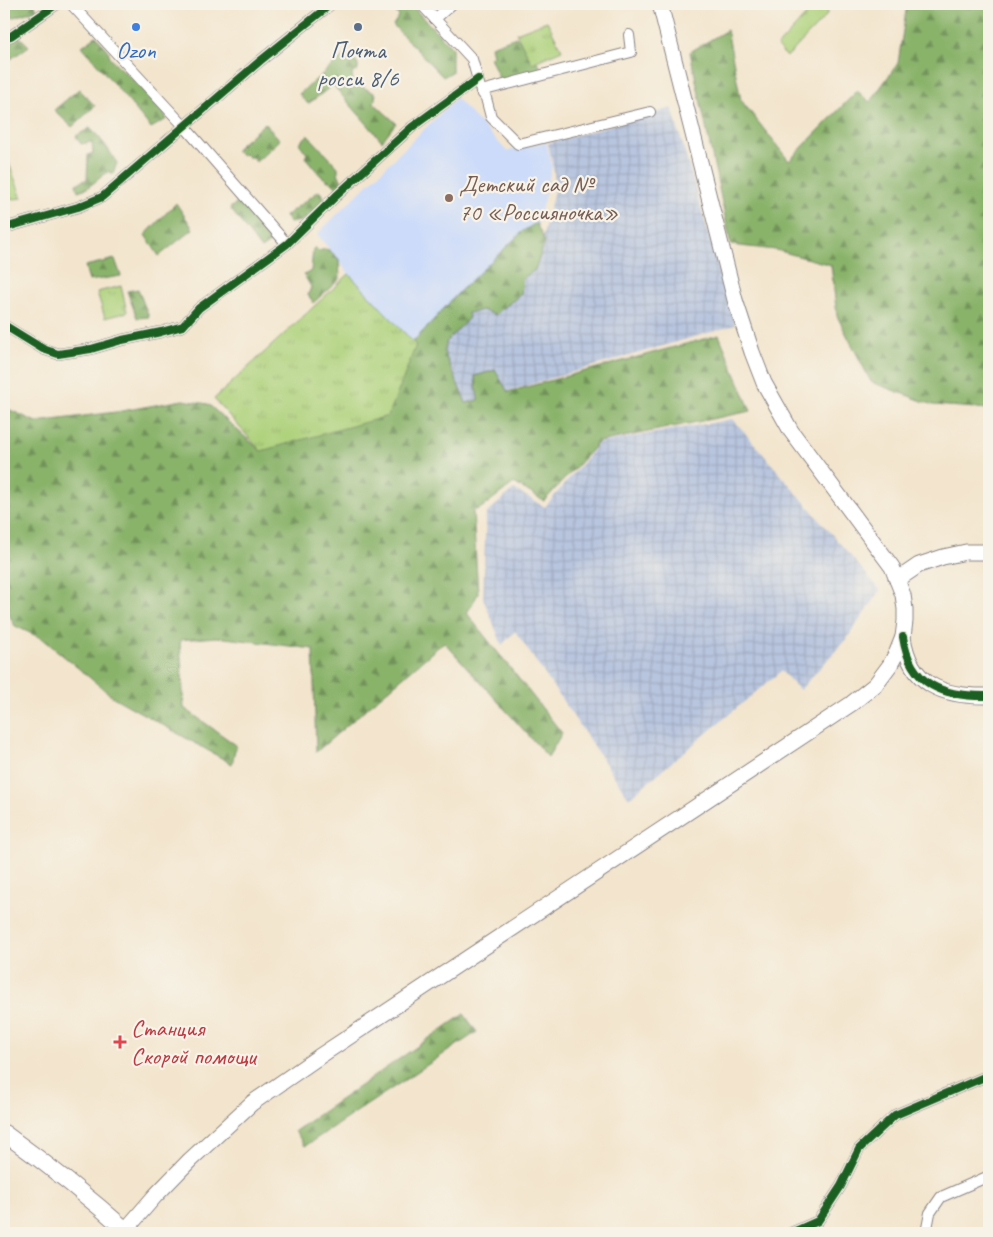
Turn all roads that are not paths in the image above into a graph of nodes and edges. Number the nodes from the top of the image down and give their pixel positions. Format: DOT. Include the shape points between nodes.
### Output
graph roads {
  1 [pos="57,4"];
  2 [pos="72,4"];
  3 [pos="331,4"];
  4 [pos="421,4"];
  5 [pos="452,4"];
  6 [pos="660,4"];
  7 [pos="435,19"];
  8 [pos="629,35"];
  9 [pos="4,38"];
  10 [pos="478,79"];
  11 [pos="481,91"];
  12 [pos="650,112"];
  13 [pos="184,126"];
  14 [pos="4,228"];
  15 [pos="287,244"];
  16 [pos="4,325"];
  17 [pos="989,552"];
  18 [pos="897,580"];
  19 [pos="903,637"];
  20 [pos="989,696"];
  21 [pos="989,1075"];
  22 [pos="4,1133"];
  23 [pos="989,1176"];
  24 [pos="126,1232"];
  25 [pos="791,1233"];
  26 [pos="926,1233"];
  1 -- 9 [label="street"];
  2 -- 13 [label="street"];
  3 -- 13 [label="street"];
  4 -- 7 [label="street"];
  5 -- 7 [label="street"];
  6 -- 18 [label="main road" via="735,300 764,382 791,431 892,567"];
  7 -- 10 [label="street" via="472,59"];
  8 -- 11 [label="street" via="631,52"];
  10 -- 11 [label="street"];
  10 -- 15 [label="street" via="412,127"];
  11 -- 12 [label="street" via="491,117 518,144"];
  13 -- 14 [label="street" via="102,197"];
  13 -- 15 [label="street"];
  15 -- 16 [label="street" via="199,308 183,326 58,354"];
  17 -- 18 [label="main road" via="943,557 919,566"];
  18 -- 19 [label="main road" via="905,610"];
  19 -- 20 [label="main road" via="908,658 925,681 952,693"];
  19 -- 24 [label="main road" via="890,665 875,684 851,704 252,1103 190,1160"];
  21 -- 25 [label="street" via="895,1115 859,1149 841,1186 818,1221"];
  22 -- 24 [label="main road"];
  23 -- 26 [label="street" via="942,1197 930,1212"];
}
